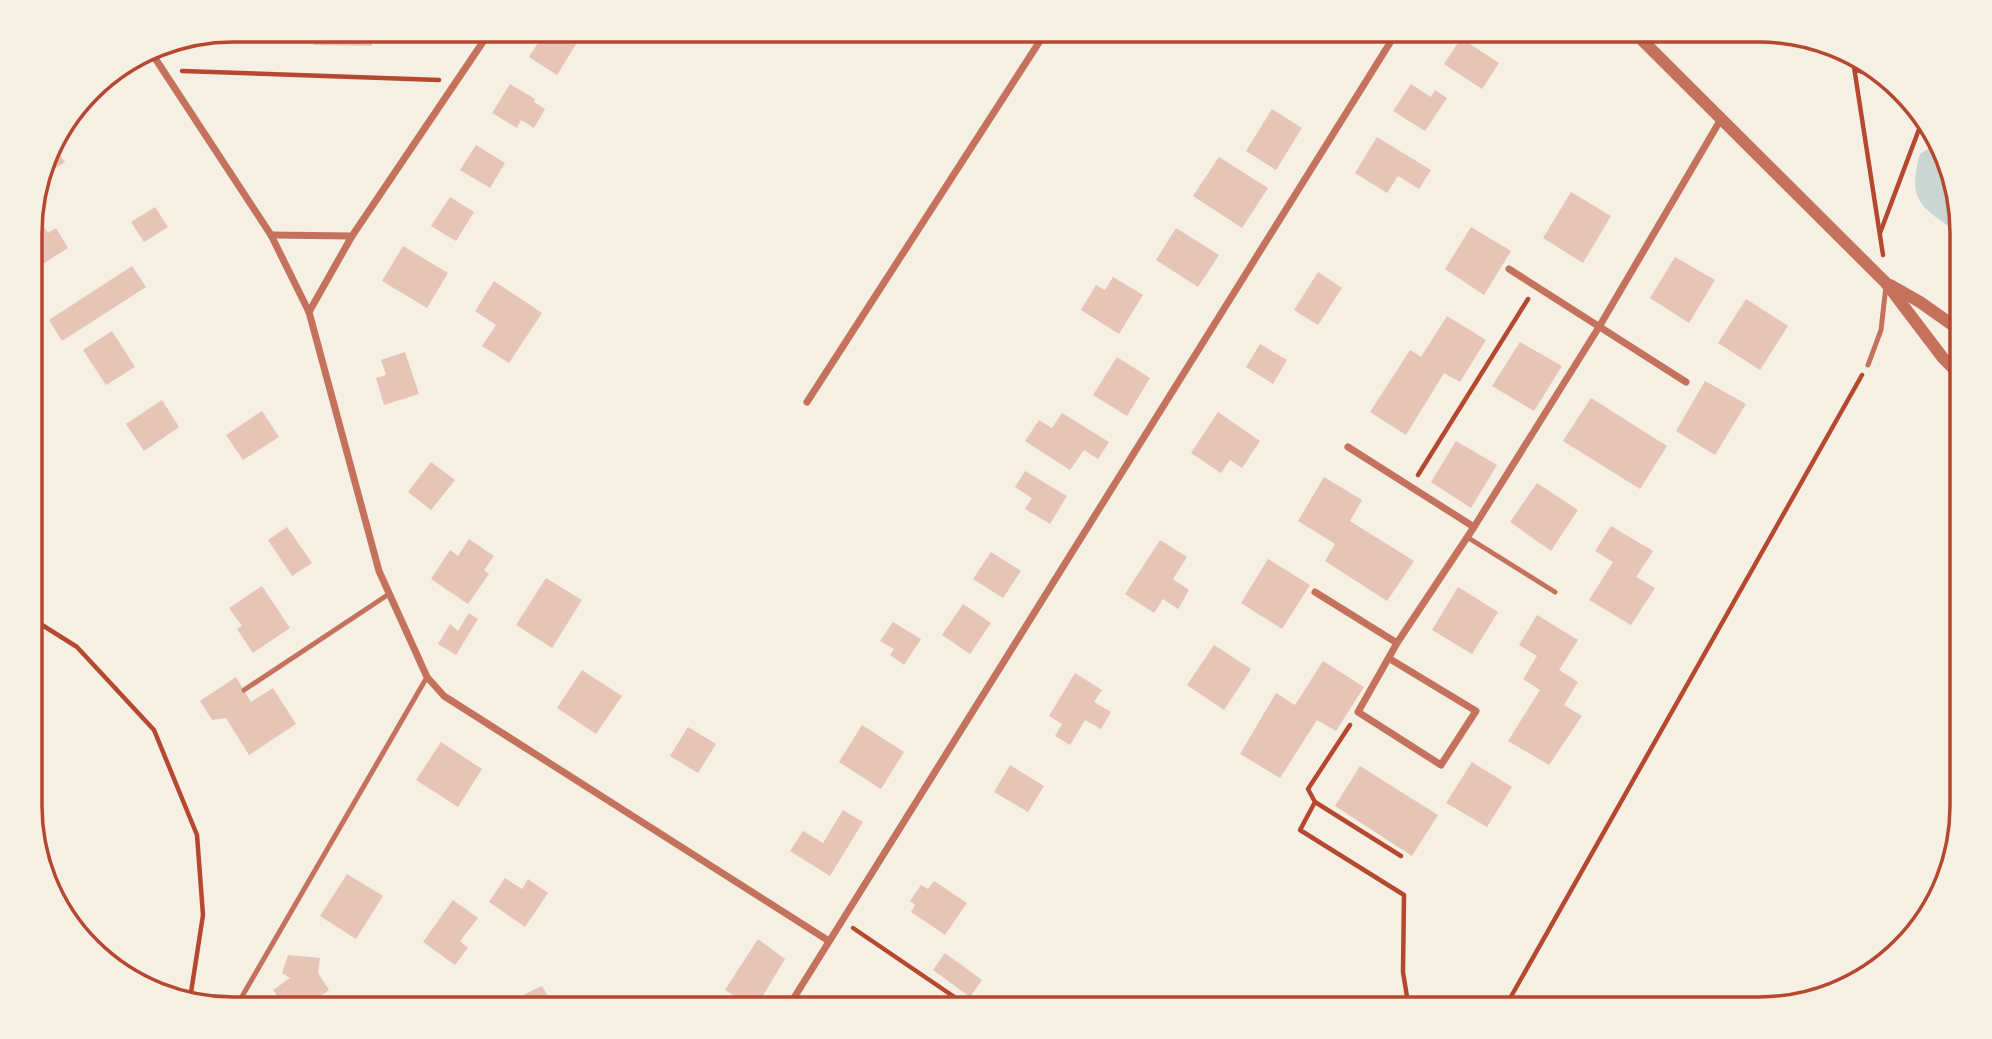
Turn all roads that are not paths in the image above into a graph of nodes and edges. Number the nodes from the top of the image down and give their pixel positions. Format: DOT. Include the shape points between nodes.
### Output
graph roads {
  1 [pos="483,42"];
  2 [pos="1039,42"];
  3 [pos="1391,42"];
  4 [pos="1644,42"];
  5 [pos="155,59"];
  6 [pos="1721,120"];
  7 [pos="271,235"];
  8 [pos="352,236"];
  9 [pos="1509,269"];
  10 [pos="1886,283"];
  11 [pos="309,312"];
  12 [pos="1950,323"];
  13 [pos="1599,327"];
  14 [pos="1868,365"];
  15 [pos="1950,365"];
  16 [pos="1686,382"];
  17 [pos="807,402"];
  18 [pos="1348,447"];
  19 [pos="1474,527"];
  20 [pos="1467,537"];
  21 [pos="1315,592"];
  22 [pos="1555,592"];
  23 [pos="389,594"];
  24 [pos="1398,643"];
  25 [pos="1390,659"];
  26 [pos="426,677"];
  27 [pos="244,690"];
  28 [pos="829,941"];
  29 [pos="242,997"];
  30 [pos="794,997"];
  1 -- 8 [label="street"];
  2 -- 17 [label="street"];
  3 -- 28 [label="street"];
  4 -- 6 [label="street"];
  5 -- 7 [label="street"];
  6 -- 10 [label="street"];
  6 -- 13 [label="street"];
  7 -- 8 [label="street"];
  7 -- 11 [label="street"];
  8 -- 11 [label="street"];
  9 -- 13 [label="street"];
  10 -- 12 [label="street"];
  10 -- 14 [label="lane" via="1881,330"];
  10 -- 15 [label="street"];
  11 -- 23 [label="street"];
  13 -- 16 [label="street"];
  13 -- 19 [label="street"];
  18 -- 19 [label="street"];
  19 -- 20 [label="street"];
  20 -- 22 [label="lane"];
  20 -- 24 [label="street"];
  21 -- 24 [label="street"];
  23 -- 26 [label="street"];
  23 -- 27 [label="lane"];
  24 -- 25 [label="street"];
  25 -- 25 [label="street" via="1476,711 1441,765 1358,712"];
  26 -- 28 [label="street" via="443,696"];
  26 -- 29 [label="lane"];
  28 -- 30 [label="street"];
}
